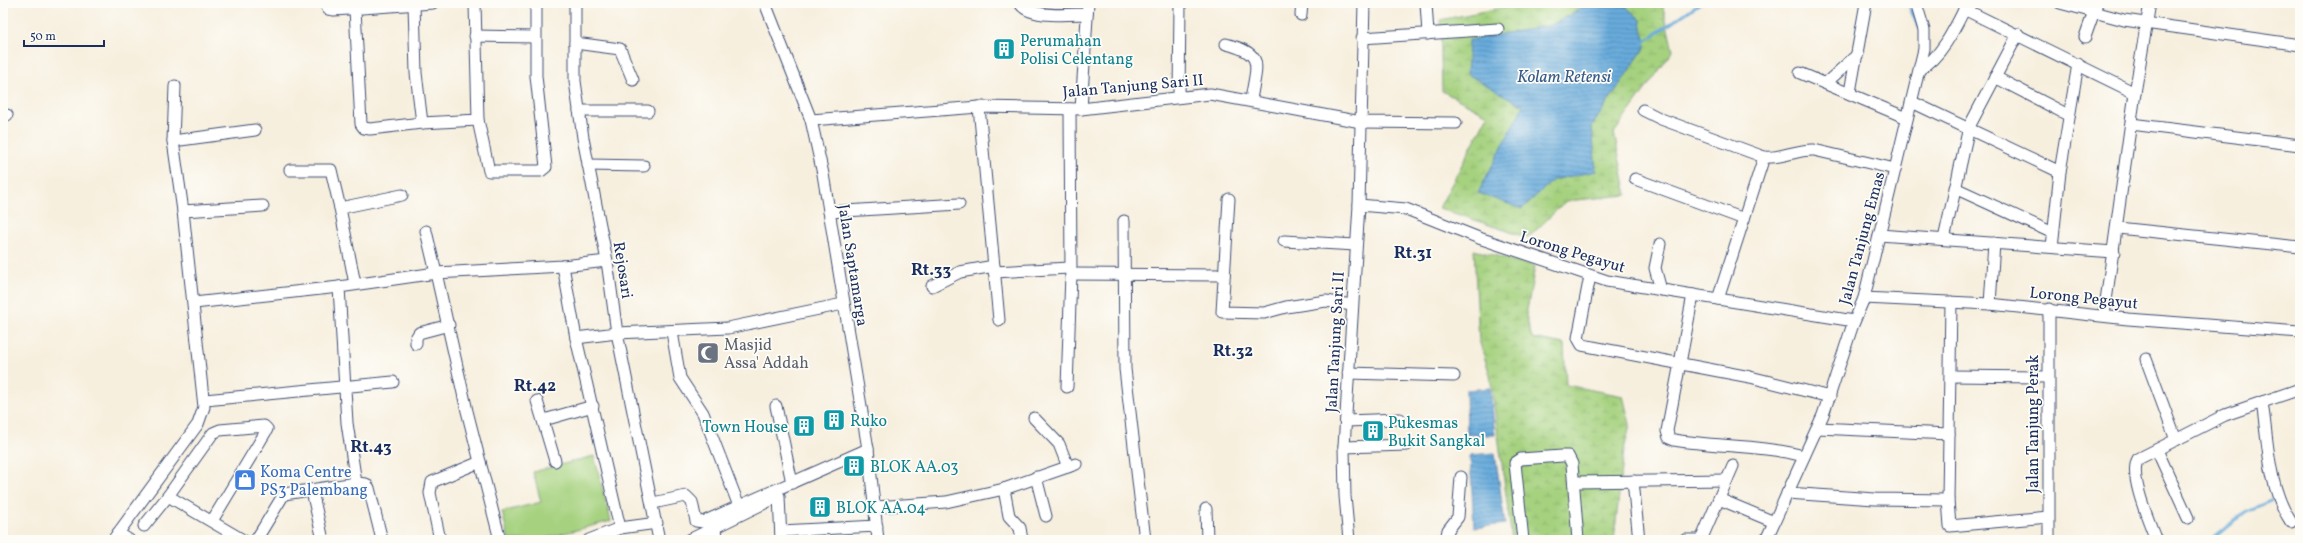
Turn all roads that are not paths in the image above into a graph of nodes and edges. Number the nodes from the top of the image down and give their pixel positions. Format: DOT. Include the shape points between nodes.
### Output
graph roads {
  1 [pos="325,3"];
  2 [pos="434,3"];
  3 [pos="475,3"];
  4 [pos="536,3"];
  5 [pos="575,3"];
  6 [pos="764,3"];
  7 [pos="1020,3"];
  8 [pos="1180,3"];
  9 [pos="1302,3"];
  10 [pos="1364,3"];
  11 [pos="1426,3"];
  12 [pos="1865,3"];
  13 [pos="1916,3"];
  14 [pos="2060,3"];
  15 [pos="2150,3"];
  16 [pos="414,4"];
  17 [pos="1966,6"];
  18 [pos="1088,8"];
  19 [pos="2096,8"];
  20 [pos="355,9"];
  21 [pos="1301,15"];
  22 [pos="2147,24"];
  23 [pos="1498,29"];
  24 [pos="1428,34"];
  25 [pos="2018,34"];
  26 [pos="476,36"];
  27 [pos="535,36"];
  28 [pos="2085,37"];
  29 [pos="1362,38"];
  30 [pos="575,43"];
  31 [pos="1226,44"];
  32 [pos="2300,45"];
  33 [pos="1858,54"];
  34 [pos="2078,64"];
  35 [pos="1920,69"];
  36 [pos="1800,73"];
  37 [pos="1995,77"];
  38 [pos="632,80"];
  39 [pos="1826,83"];
  40 [pos="175,86"];
  41 [pos="1850,92"];
  42 [pos="2135,93"];
  43 [pos="1179,97"];
  44 [pos="1251,100"];
  45 [pos="1912,102"];
  46 [pos="979,107"];
  47 [pos="1070,109"];
  48 [pos="1081,109"];
  49 [pos="579,110"];
  50 [pos="1643,110"];
  51 [pos="648,111"];
  52 [pos="2068,115"];
  53 [pos="1907,118"];
  54 [pos="478,120"];
  55 [pos="811,120"];
  56 [pos="1361,122"];
  57 [pos="422,123"];
  58 [pos="1456,123"];
  59 [pos="2131,124"];
  60 [pos="1969,127"];
  61 [pos="255,130"];
  62 [pos="173,141"];
  63 [pos="2300,145"];
  64 [pos="1764,157"];
  65 [pos="588,165"];
  66 [pos="644,166"];
  67 [pos="1895,169"];
  68 [pos="290,170"];
  69 [pos="2060,172"];
  70 [pos="1635,179"];
  71 [pos="1955,188"];
  72 [pos="402,194"];
  73 [pos="1229,199"];
  74 [pos="959,204"];
  75 [pos="1359,205"];
  76 [pos="263,206"];
  77 [pos="340,208"];
  78 [pos="183,211"];
  79 [pos="829,212"];
  80 [pos="1744,219"];
  81 [pos="1124,221"];
  82 [pos="2118,228"];
  83 [pos="426,230"];
  84 [pos="2053,233"];
  85 [pos="1879,235"];
  86 [pos="1944,239"];
  87 [pos="1284,241"];
  88 [pos="1994,243"];
  89 [pos="1660,244"];
  90 [pos="1356,245"];
  91 [pos="2300,246"];
  92 [pos="2052,247"];
  93 [pos="2114,252"];
  94 [pos="607,262"];
  95 [pos="563,266"];
  96 [pos="994,269"];
  97 [pos="1070,271"];
  98 [pos="436,273"];
  99 [pos="1124,275"];
  100 [pos="1224,275"];
  101 [pos="1590,276"];
  102 [pos="355,284"];
  103 [pos="339,286"];
  104 [pos="932,286"];
  105 [pos="1661,290"];
  106 [pos="1693,295"];
  107 [pos="1864,298"];
  108 [pos="1718,299"];
  109 [pos="1951,302"];
  110 [pos="194,304"];
  111 [pos="843,304"];
  112 [pos="1990,304"];
  113 [pos="1352,305"];
  114 [pos="2049,309"];
  115 [pos="2104,315"];
  116 [pos="998,320"];
  117 [pos="1854,321"];
  118 [pos="449,325"];
  119 [pos="672,332"];
  120 [pos="2300,332"];
  121 [pos="617,333"];
  122 [pos="576,338"];
  123 [pos="416,344"];
  124 [pos="2146,359"];
  125 [pos="1678,364"];
  126 [pos="1348,373"];
  127 [pos="1454,376"];
  128 [pos="1951,376"];
  129 [pos="2048,376"];
  130 [pos="393,382"];
  131 [pos="344,387"];
  132 [pos="1067,387"];
  133 [pos="2300,389"];
  134 [pos="1830,396"];
  135 [pos="205,400"];
  136 [pos="538,401"];
  137 [pos="2262,402"];
  138 [pos="593,406"];
  139 [pos="776,406"];
  140 [pos="1034,418"];
  141 [pos="1400,419"];
  142 [pos="544,420"];
  143 [pos="1346,421"];
  144 [pos="1818,428"];
  145 [pos="1949,434"];
  146 [pos="2176,440"];
  147 [pos="1407,445"];
  148 [pos="1344,447"];
  149 [pos="868,449"];
  150 [pos="2157,450"];
  151 [pos="1804,456"];
  152 [pos="556,461"];
  153 [pos="480,462"];
  154 [pos="1734,466"];
  155 [pos="1036,478"];
  156 [pos="1461,478"];
  157 [pos="1727,480"];
  158 [pos="1633,481"];
  159 [pos="1574,482"];
  160 [pos="792,483"];
  161 [pos="356,484"];
  162 [pos="1004,489"];
  163 [pos="312,491"];
  164 [pos="1788,494"];
  165 [pos="168,496"];
  166 [pos="1719,499"];
  167 [pos="1948,500"];
  168 [pos="653,504"];
  169 [pos="739,506"];
  170 [pos="875,507"];
  171 [pos="1206,509"];
  172 [pos="1046,516"];
  173 [pos="2048,517"];
  174 [pos="2188,518"];
  175 [pos="212,521"];
  176 [pos="1774,522"];
  177 [pos="2291,522"];
  178 [pos="657,523"];
  179 [pos="144,526"];
  180 [pos="877,526"];
  181 [pos="715,527"];
  182 [pos="620,528"];
  183 [pos="781,536"];
  184 [pos="116,537"];
  185 [pos="595,539"];
  186 [pos="129,540"];
  187 [pos="243,540"];
  188 [pos="256,540"];
  189 [pos="323,540"];
  190 [pos="382,540"];
  191 [pos="440,540"];
  192 [pos="500,540"];
  193 [pos="659,540"];
  194 [pos="689,540"];
  195 [pos="716,540"];
  196 [pos="878,540"];
  197 [pos="1022,540"];
  198 [pos="1145,540"];
  199 [pos="1207,540"];
  200 [pos="1349,540"];
  201 [pos="1446,540"];
  202 [pos="1523,540"];
  203 [pos="1578,540"];
  204 [pos="1639,540"];
  205 [pos="1685,540"];
  206 [pos="1701,540"];
  207 [pos="1766,540"];
  208 [pos="2049,540"];
  209 [pos="2156,540"];
  1 -- 20 [label="street" via="331,10"];
  2 -- 16 [label="street"];
  3 -- 26 [label="street"];
  4 -- 27 [label="street"];
  5 -- 30 [label="street, Rejosari"];
  6 -- 55 [label="street, Jalan Saptamarga"];
  7 -- 18 [label="street" via="1032,13"];
  8 -- 43 [label="street"];
  9 -- 21 [label="street"];
  10 -- 29 [label="street, Jalan Tanjung Sari II"];
  11 -- 24 [label="street"];
  12 -- 33 [label="street"];
  13 -- 35 [label="street, Jalan Tanjung Emas" via="1925,35"];
  14 -- 19 [label="street"];
  15 -- 22 [label="street"];
  16 -- 20 [label="street"];
  16 -- 57 [label="street" via="416,73"];
  17 -- 25 [label="street"];
  17 -- 35 [label="street" via="1938,54"];
  18 -- 48 [label="street"];
  19 -- 22 [label="street"];
  19 -- 28 [label="street"];
  20 -- 57 [label="street" via="362,126 370,129"];
  22 -- 32 [label="street"];
  22 -- 42 [label="street"];
  23 -- 24 [label="street"];
  24 -- 29 [label="street"];
  25 -- 34 [label="street"];
  25 -- 37 [label="street"];
  26 -- 27 [label="street"];
  26 -- 54 [label="street"];
  27 -- 54 [label="street" via="536,76 546,167 540,171 489,171"];
  29 -- 56 [label="street, Jalan Tanjung Sari II"];
  30 -- 38 [label="street" via="620,49"];
  30 -- 49 [label="street, Rejosari" via="575,81"];
  31 -- 44 [label="street" via="1248,50 1254,58 1256,71"];
  33 -- 39 [label="street"];
  33 -- 41 [label="street"];
  34 -- 42 [label="street"];
  34 -- 52 [label="street"];
  35 -- 45 [label="street, Jalan Tanjung Emas"];
  36 -- 39 [label="street"];
  37 -- 52 [label="street"];
  37 -- 60 [label="street"];
  39 -- 41 [label="street"];
  40 -- 62 [label="street"];
  41 -- 53 [label="street"];
  42 -- 59 [label="street"];
  43 -- 44 [label="street, Jalan Tanjung Sari II" via="1210,94"];
  43 -- 48 [label="street, Jalan Tanjung Sari II"];
  44 -- 56 [label="street, Jalan Tanjung Sari II"];
  45 -- 53 [label="street, Jalan Tanjung Emas"];
  45 -- 60 [label="street"];
  46 -- 47 [label="street, Jalan Tanjung Sari II"];
  46 -- 55 [label="street, Jalan Tanjung Sari II"];
  46 -- 96 [label="street"];
  47 -- 48 [label="street, Jalan Tanjung Sari II"];
  47 -- 97 [label="street"];
  49 -- 51 [label="street"];
  49 -- 65 [label="street, Rejosari"];
  50 -- 64 [label="street" via="1660,119"];
  52 -- 69 [label="street"];
  53 -- 67 [label="street, Jalan Tanjung Emas"];
  54 -- 57 [label="street"];
  55 -- 79 [label="street, Jalan Saptamarga"];
  56 -- 58 [label="street"];
  56 -- 75 [label="street, Jalan Tanjung Sari II"];
  59 -- 63 [label="street"];
  59 -- 82 [label="street"];
  60 -- 69 [label="street"];
  60 -- 71 [label="street"];
  61 -- 62 [label="street"];
  62 -- 78 [label="street"];
  64 -- 67 [label="street" via="1774,158 1801,150 1814,150"];
  64 -- 80 [label="street"];
  65 -- 66 [label="street"];
  65 -- 94 [label="street, Rejosari"];
  67 -- 85 [label="street, Jalan Tanjung Emas"];
  68 -- 77 [label="street" via="331,170"];
  69 -- 84 [label="street"];
  70 -- 80 [label="street"];
  71 -- 84 [label="street"];
  71 -- 86 [label="street"];
  72 -- 77 [label="street"];
  73 -- 100 [label="street"];
  74 -- 79 [label="street"];
  75 -- 90 [label="street, Jalan Tanjung Sari II"];
  75 -- 101 [label="street, Lorong Pegayut" via="1406,209 1463,233"];
  76 -- 78 [label="street"];
  77 -- 102 [label="street"];
  78 -- 110 [label="street"];
  79 -- 111 [label="street, Jalan Saptamarga"];
  80 -- 108 [label="street"];
  81 -- 99 [label="street"];
  82 -- 91 [label="street"];
  82 -- 93 [label="street"];
  83 -- 98 [label="street"];
  84 -- 92 [label="street"];
  85 -- 86 [label="street"];
  85 -- 107 [label="street, Jalan Tanjung Emas"];
  86 -- 88 [label="street"];
  87 -- 90 [label="street"];
  88 -- 92 [label="street"];
  88 -- 112 [label="street"];
  89 -- 105 [label="street" via="1655,268"];
  90 -- 113 [label="street, Jalan Tanjung Sari II"];
  92 -- 93 [label="street"];
  93 -- 115 [label="street"];
  94 -- 95 [label="street"];
  94 -- 121 [label="street, Rejosari"];
  95 -- 98 [label="street"];
  95 -- 122 [label="street"];
  96 -- 97 [label="street"];
  96 -- 104 [label="street" via="960,272"];
  96 -- 116 [label="street"];
  97 -- 99 [label="street"];
  97 -- 132 [label="street"];
  98 -- 102 [label="street"];
  98 -- 118 [label="street"];
  99 -- 100 [label="street"];
  99 -- 198 [label="street" via="1125,369"];
  100 -- 113 [label="street" via="1222,312 1264,313 1326,301"];
  101 -- 105 [label="street, Lorong Pegayut"];
  101 -- 125 [label="street" via="1578,338 1580,344"];
  102 -- 103 [label="street"];
  103 -- 110 [label="street"];
  103 -- 131 [label="street"];
  105 -- 106 [label="street, Lorong Pegayut"];
  106 -- 108 [label="street, Lorong Pegayut"];
  106 -- 125 [label="street"];
  107 -- 109 [label="street, Lorong Pegayut"];
  107 -- 117 [label="street, Jalan Tanjung Emas"];
  108 -- 117 [label="street, Lorong Pegayut"];
  109 -- 112 [label="street, Lorong Pegayut"];
  109 -- 128 [label="street"];
  110 -- 135 [label="street"];
  111 -- 119 [label="street" via="742,326"];
  111 -- 149 [label="street, Jalan Saptamarga"];
  112 -- 114 [label="street, Lorong Pegayut"];
  113 -- 126 [label="street, Jalan Tanjung Sari II"];
  114 -- 115 [label="street, Lorong Pegayut"];
  114 -- 129 [label="street, Jalan Tanjung Perak"];
  115 -- 120 [label="street, Lorong Pegayut"];
  117 -- 134 [label="street, Jalan Tanjung Emas"];
  118 -- 123 [label="street" via="419,333"];
  118 -- 153 [label="street"];
  119 -- 121 [label="street"];
  119 -- 169 [label="street" via="680,378 705,416"];
  121 -- 122 [label="street"];
  121 -- 168 [label="street, Rejosari"];
  122 -- 138 [label="street"];
  124 -- 146 [label="street"];
  125 -- 134 [label="street" via="1750,377"];
  125 -- 151 [label="street" via="1667,431 1671,439 1718,447 1769,449"];
  126 -- 127 [label="street"];
  126 -- 143 [label="street, Jalan Tanjung Sari II"];
  128 -- 129 [label="street"];
  128 -- 145 [label="street"];
  129 -- 173 [label="street, Jalan Tanjung Perak"];
  130 -- 131 [label="street"];
  131 -- 135 [label="street"];
  131 -- 161 [label="street"];
  133 -- 137 [label="street"];
  134 -- 144 [label="street, Jalan Tanjung Emas"];
  135 -- 184 [label="street" via="198,424"];
  136 -- 142 [label="street"];
  137 -- 146 [label="street" via="2225,415"];
  137 -- 177 [label="street" via="2279,501"];
  138 -- 142 [label="street"];
  138 -- 182 [label="street"];
  139 -- 160 [label="street"];
  140 -- 155 [label="street" via="1059,444 1072,466"];
  141 -- 143 [label="street"];
  142 -- 152 [label="street"];
  143 -- 148 [label="street, Jalan Tanjung Sari II"];
  144 -- 145 [label="street"];
  144 -- 151 [label="street, Jalan Tanjung Emas"];
  145 -- 167 [label="street"];
  146 -- 150 [label="street"];
  147 -- 148 [label="street"];
  148 -- 200 [label="street, Jalan Tanjung Sari II"];
  149 -- 160 [label="street"];
  149 -- 170 [label="street, Jalan Saptamarga"];
  150 -- 174 [label="street"];
  150 -- 209 [label="street" via="2138,459 2136,472 2142,501"];
  151 -- 164 [label="street, Jalan Tanjung Emas"];
  153 -- 191 [label="street" via="432,482 430,493"];
  153 -- 192 [label="street"];
  154 -- 157 [label="street"];
  155 -- 162 [label="street"];
  155 -- 172 [label="street"];
  156 -- 201 [label="street" via="1458,517 1448,530"];
  157 -- 158 [label="street"];
  157 -- 166 [label="street"];
  158 -- 159 [label="street"];
  158 -- 204 [label="street"];
  159 -- 202 [label="street" via="1572,464 1568,456 1517,460 1515,469"];
  159 -- 203 [label="street"];
  160 -- 169 [label="street"];
  161 -- 163 [label="street"];
  161 -- 190 [label="street" via="366,484 369,488"];
  162 -- 170 [label="street" via="946,502"];
  162 -- 197 [label="street" via="1009,516 1020,528"];
  163 -- 188 [label="street" via="283,495"];
  163 -- 189 [label="street"];
  164 -- 167 [label="street"];
  164 -- 176 [label="street, Jalan Tanjung Emas"];
  165 -- 175 [label="street"];
  165 -- 175 [label="street" via="213,433 220,430 264,426 267,429 265,433"];
  165 -- 179 [label="street"];
  166 -- 176 [label="street"];
  166 -- 206 [label="street"];
  167 -- 173 [label="street" via="1950,526"];
  168 -- 169 [label="street" via="686,496 692,502 696,521 703,522"];
  168 -- 178 [label="street, Rejosari"];
  170 -- 180 [label="street, Jalan Saptamarga"];
  171 -- 199 [label="street"];
  173 -- 208 [label="street, Jalan Tanjung Perak"];
  175 -- 187 [label="street"];
  176 -- 207 [label="street, Jalan Tanjung Emas"];
  178 -- 182 [label="street"];
  178 -- 193 [label="street, Rejosari"];
  180 -- 183 [label="street"];
  180 -- 196 [label="street, Jalan Saptamarga"];
  181 -- 183 [label="street" via="780,496"];
  181 -- 194 [label="street"];
  181 -- 195 [label="street"];
  182 -- 185 [label="street"];
  184 -- 186 [label="street"];
  205 -- 206 [label="street"];
}
